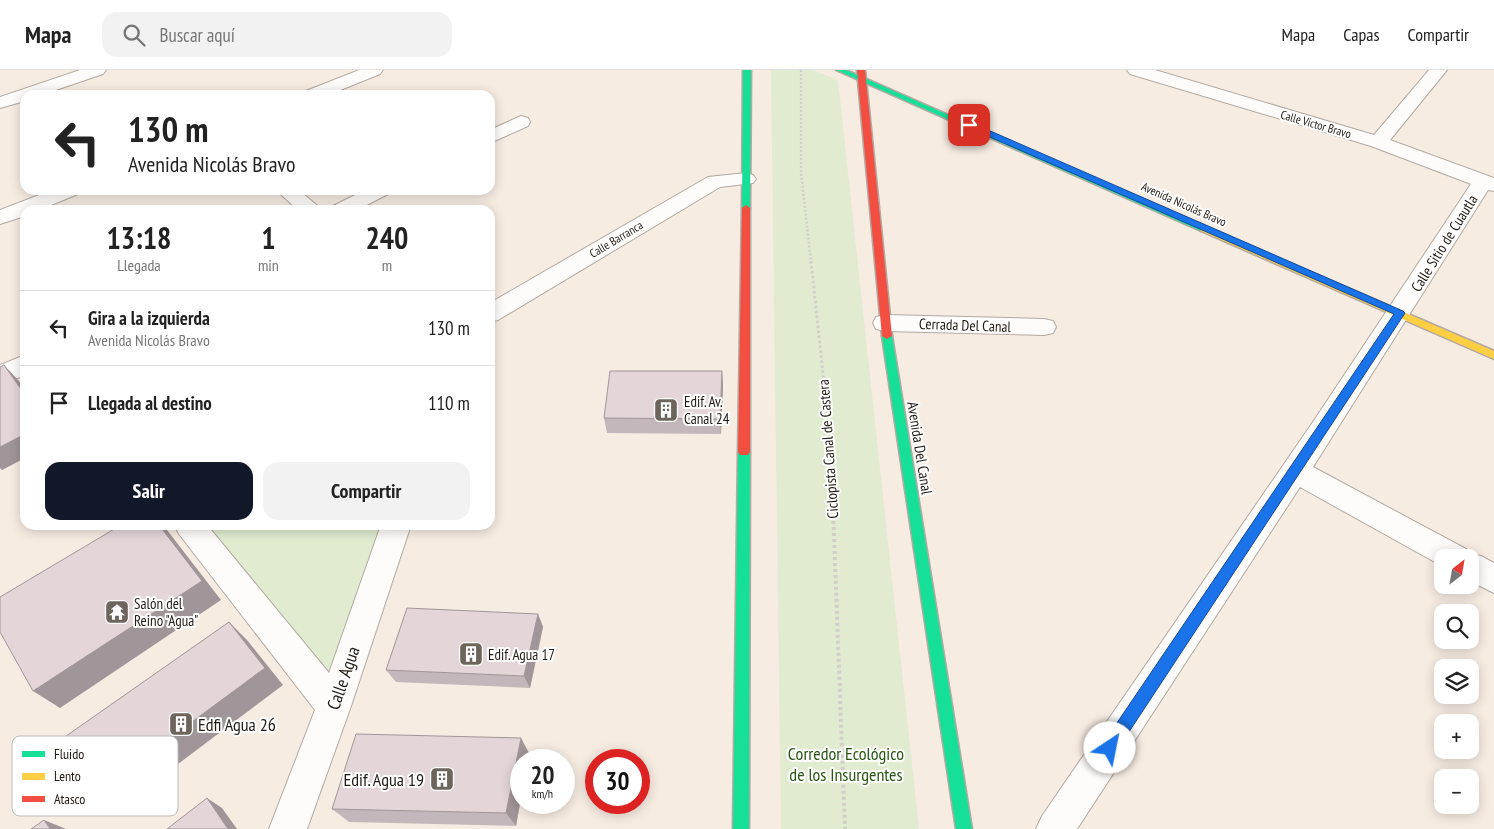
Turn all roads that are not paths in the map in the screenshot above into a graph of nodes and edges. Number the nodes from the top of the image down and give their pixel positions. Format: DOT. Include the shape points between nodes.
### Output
graph roads {
  1 [pos="97,70"];
  2 [pos="374,70"];
  3 [pos="747,70"];
  4 [pos="840,70"];
  5 [pos="1438,70"];
  6 [pos="1147,72"];
  7 [pos="861,74"];
  8 [pos="40,90"];
  9 [pos="324,90"];
  10 [pos="20,97"];
  11 [pos="0,104"];
  12 [pos="521,122"];
  13 [pos="495,135"];
  14 [pos="1378,142"];
  15 [pos="746,180"];
  16 [pos="1488,183"];
  17 [pos="58,195"];
  18 [pos="292,195"];
  19 [pos="371,195"];
  20 [pos="33,205"];
  21 [pos="305,205"];
  22 [pos="350,205"];
  23 [pos="20,210"];
  24 [pos="0,218"];
  25 [pos="495,311"];
  26 [pos="1400,313"];
  27 [pos="885,323"];
  28 [pos="1044,327"];
  29 [pos="1494,355"];
  30 [pos="20,366"];
  31 [pos="0,376"];
  32 [pos="1296,471"];
  33 [pos="193,530"];
  34 [pos="394,530"];
  35 [pos="1439,549"];
  36 [pos="1479,570"];
  37 [pos="1494,578"];
  38 [pos="334,706"];
  39 [pos="288,829"];
  40 [pos="741,829"];
  41 [pos="964,829"];
  42 [pos="1055,829"];
  1 -- 8 [label="street"];
  2 -- 9 [label="street"];
  3 -- 15 [label="main road"];
  4 -- 7 [label="main road, Avenida Nicolás Bravo"];
  5 -- 14 [label="street"];
  6 -- 14 [label="street, Calle Víctor Bravo"];
  7 -- 26 [label="main road, Avenida Nicolás Bravo"];
  7 -- 27 [label="main road, Avenida Del Canal"];
  10 -- 11 [label="street"];
  12 -- 13 [label="street"];
  14 -- 16 [label="street, Calle Víctor Bravo"];
  15 -- 25 [label="street, Calle Barranca" via="715,181"];
  15 -- 40 [label="main road"];
  16 -- 26 [label="street, Calle Sitio de Cuautla"];
  17 -- 20 [label="street"];
  18 -- 21 [label="street"];
  19 -- 22 [label="street"];
  23 -- 24 [label="street"];
  26 -- 29 [label="main road, Avenida Nicolás Bravo"];
  26 -- 32 [label="street, Calle Sitio de Cuautla"];
  27 -- 28 [label="street, Cerrada Del Canal"];
  27 -- 41 [label="main road, Avenida Del Canal"];
  30 -- 31 [label="street"];
  32 -- 35 [label="street"];
  32 -- 42 [label="street, Calle Sitio de Cuautla"];
  33 -- 38 [label="street"];
  34 -- 38 [label="street, Calle Agua"];
  36 -- 37 [label="street"];
  38 -- 39 [label="street, Calle Agua"];
}
